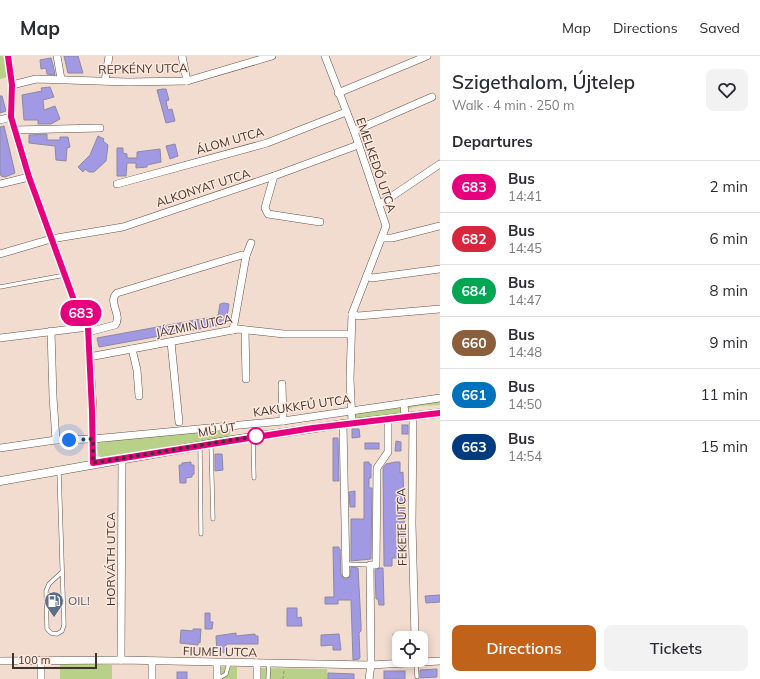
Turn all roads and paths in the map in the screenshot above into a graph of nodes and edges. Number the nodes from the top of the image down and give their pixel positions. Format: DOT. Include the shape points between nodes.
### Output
graph roads {
  1 [pos="8,56"];
  2 [pos="57,56"];
  3 [pos="109,56"];
  4 [pos="182,56"];
  5 [pos="272,56"];
  6 [pos="325,56"];
  7 [pos="428,56"];
  8 [pos="251,59"];
  9 [pos="61,79"];
  10 [pos="105,81"];
  11 [pos="187,81"];
  12 [pos="12,85"];
  13 [pos="338,93"];
  14 [pos="432,97"];
  15 [pos="346,112"];
  16 [pos="11,117"];
  17 [pos="0,120"];
  18 [pos="100,128"];
  19 [pos="15,130"];
  20 [pos="354,131"];
  21 [pos="358,145"];
  22 [pos="440,164"];
  23 [pos="274,176"];
  24 [pos="29,177"];
  25 [pos="0,184"];
  26 [pos="117,184"];
  27 [pos="379,205"];
  28 [pos="320,222"];
  29 [pos="440,226"];
  30 [pos="382,238"];
  31 [pos="51,239"];
  32 [pos="251,243"];
  33 [pos="0,254"];
  34 [pos="246,256"];
  35 [pos="440,268"];
  36 [pos="65,275"];
  37 [pos="367,276"];
  38 [pos="0,287"];
  39 [pos="440,309"];
  40 [pos="352,314"];
  41 [pos="88,329"];
  42 [pos="232,330"];
  43 [pos="245,330"];
  44 [pos="51,331"];
  45 [pos="350,334"];
  46 [pos="0,338"];
  47 [pos="171,342"];
  48 [pos="132,349"];
  49 [pos="89,357"];
  50 [pos="246,379"];
  51 [pos="282,384"];
  52 [pos="139,396"];
  53 [pos="440,398"];
  54 [pos="404,403"];
  55 [pos="351,410"];
  56 [pos="440,413"];
  57 [pos="409,417"];
  58 [pos="388,419"];
  59 [pos="283,421"];
  60 [pos="178,422"];
  61 [pos="352,422"];
  62 [pos="343,424"];
  63 [pos="253,437"];
  64 [pos="93,439"];
  65 [pos="56,440"];
  66 [pos="211,443"];
  67 [pos="200,445"];
  68 [pos="0,448"];
  69 [pos="122,458"];
  70 [pos="93,463"];
  71 [pos="59,470"];
  72 [pos="254,478"];
  73 [pos="0,481"];
  74 [pos="214,519"];
  75 [pos="201,534"];
  76 [pos="346,564"];
  77 [pos="370,565"];
  78 [pos="62,572"];
  79 [pos="346,574"];
  80 [pos="415,631"];
  81 [pos="41,660"];
  82 [pos="121,660"];
  83 [pos="0,661"];
  84 [pos="440,661"];
  85 [pos="152,662"];
  86 [pos="428,662"];
  87 [pos="217,663"];
  88 [pos="228,663"];
  89 [pos="257,663"];
  90 [pos="269,663"];
  91 [pos="286,664"];
  92 [pos="392,664"];
  93 [pos="372,665"];
  94 [pos="416,667"];
  95 [pos="217,677"];
  96 [pos="417,677"];
  97 [pos="41,679"];
  98 [pos="152,679"];
  99 [pos="257,679"];
  100 [pos="268,679"];
  101 [pos="283,679"];
  102 [pos="369,679"];
  1 -- 12 [label="street"];
  2 -- 9 [label="street"];
  3 -- 10 [label="street"];
  4 -- 11 [label="street"];
  5 -- 8 [label="street, REPKÉNY UTCA"];
  6 -- 13 [label="street, EMELKEDŐ UTCA"];
  7 -- 13 [label="street"];
  8 -- 11 [label="street, REPKÉNY UTCA"];
  9 -- 10 [label="street, REPKÉNY UTCA"];
  9 -- 12 [label="street, REPKÉNY UTCA" via="36,78"];
  10 -- 11 [label="street, REPKÉNY UTCA"];
  12 -- 16 [label="street"];
  13 -- 15 [label="street, EMELKEDŐ UTCA"];
  14 -- 20 [label="street"];
  15 -- 20 [label="street, EMELKEDŐ UTCA"];
  15 -- 26 [label="street, ÁLOM UTCA" via="267,142"];
  16 -- 17 [label="street"];
  16 -- 19 [label="street"];
  18 -- 19 [label="street"];
  19 -- 24 [label="street"];
  20 -- 21 [label="street, EMELKEDŐ UTCA"];
  21 -- 23 [label="street, ALKONYAT UTCA"];
  21 -- 27 [label="street, EMELKEDŐ UTCA"];
  22 -- 27 [label="street"];
  23 -- 28 [label="street" via="266,204 268,214"];
  23 -- 31 [label="street, ALKONYAT UTCA" via="123,227"];
  24 -- 25 [label="street"];
  24 -- 31 [label="street"];
  27 -- 30 [label="street, EMELKEDŐ UTCA" via="386,226"];
  29 -- 30 [label="street" via="392,238"];
  30 -- 37 [label="street, EMELKEDŐ UTCA"];
  31 -- 33 [label="street, ALKONYAT UTCA"];
  31 -- 36 [label="street"];
  32 -- 34 [label="street"];
  34 -- 41 [label="street" via="202,266 117,293 113,300 118,317 116,325"];
  34 -- 42 [label="street"];
  35 -- 37 [label="street" via="372,278"];
  36 -- 38 [label="lane"];
  36 -- 41 [label="street"];
  37 -- 40 [label="street, EMELKEDŐ UTCA"];
  39 -- 40 [label="street" via="358,316"];
  40 -- 45 [label="street, EMELKEDŐ UTCA"];
  41 -- 44 [label="street"];
  41 -- 49 [label="street"];
  42 -- 43 [label="street, JÁZMIN UTCA"];
  42 -- 47 [label="street, JÁZMIN UTCA"];
  43 -- 45 [label="street, JÁZMIN UTCA" via="284,334"];
  43 -- 50 [label="street"];
  44 -- 46 [label="street"];
  44 -- 65 [label="street"];
  45 -- 55 [label="street, EMELKEDŐ UTCA"];
  47 -- 48 [label="street, JÁZMIN UTCA"];
  47 -- 60 [label="street"];
  48 -- 49 [label="street, JÁZMIN UTCA"];
  48 -- 52 [label="street"];
  49 -- 64 [label="street"];
  51 -- 59 [label="street"];
  53 -- 54 [label="street, KAKUKKFŰ UTCA"];
  54 -- 55 [label="street, KAKUKKFŰ UTCA" via="388,404 374,409"];
  54 -- 57 [label="street, FEKETE UTCA"];
  55 -- 59 [label="street, KAKUKKFŰ UTCA"];
  55 -- 61 [label="street, EMELKEDŐ UTCA"];
  56 -- 57 [label="street, MŰ ÚT"];
  57 -- 58 [label="street, MŰ ÚT"];
  57 -- 80 [label="street, FEKETE UTCA"];
  58 -- 61 [label="street, MŰ ÚT"];
  58 -- 77 [label="street" via="388,452 377,468 376,565"];
  59 -- 64 [label="street, KAKUKKFŰ UTCA"];
  61 -- 62 [label="street, MŰ ÚT"];
  62 -- 63 [label="street, MŰ ÚT"];
  62 -- 76 [label="street"];
  63 -- 66 [label="street, MŰ ÚT"];
  63 -- 72 [label="lane"];
  64 -- 65 [label="street, KAKUKKFŰ UTCA"];
  64 -- 70 [label="street"];
  65 -- 68 [label="street, KAKUKKFŰ UTCA"];
  66 -- 67 [label="street, MŰ ÚT"];
  66 -- 74 [label="lane"];
  67 -- 69 [label="street, MŰ ÚT"];
  67 -- 75 [label="lane"];
  69 -- 70 [label="street, MŰ ÚT"];
  69 -- 82 [label="street, HORVÁTH UTCA"];
  70 -- 71 [label="street, MŰ ÚT"];
  71 -- 73 [label="street, MŰ ÚT"];
  71 -- 78 [label="lane"];
  76 -- 77 [label="lane"];
  76 -- 79 [label="street"];
  77 -- 93 [label="street"];
  78 -- 78 [label="lane" via="64,625 62,631 57,634 47,629 46,591 49,584"];
  81 -- 82 [label="street, FIUMEI UTCA"];
  81 -- 83 [label="street, FIUMEI UTCA"];
  81 -- 97 [label="street"];
  82 -- 85 [label="street, FIUMEI UTCA"];
  84 -- 86 [label="street, FIUMEI UTCA"];
  85 -- 87 [label="street, FIUMEI UTCA"];
  85 -- 98 [label="street"];
  87 -- 88 [label="street, FIUMEI UTCA"];
  87 -- 95 [label="street"];
  88 -- 89 [label="street, FIUMEI UTCA"];
  88 -- 95 [label="lane" via="226,674"];
  89 -- 90 [label="street, FIUMEI UTCA"];
  89 -- 99 [label="street"];
  90 -- 91 [label="street, FIUMEI UTCA"];
  90 -- 100 [label="lane"];
  91 -- 93 [label="street, FIUMEI UTCA"];
  91 -- 101 [label="path"];
  92 -- 93 [label="street, FIUMEI UTCA"];
  93 -- 102 [label="street"];
  94 -- 96 [label="lane"];
}
